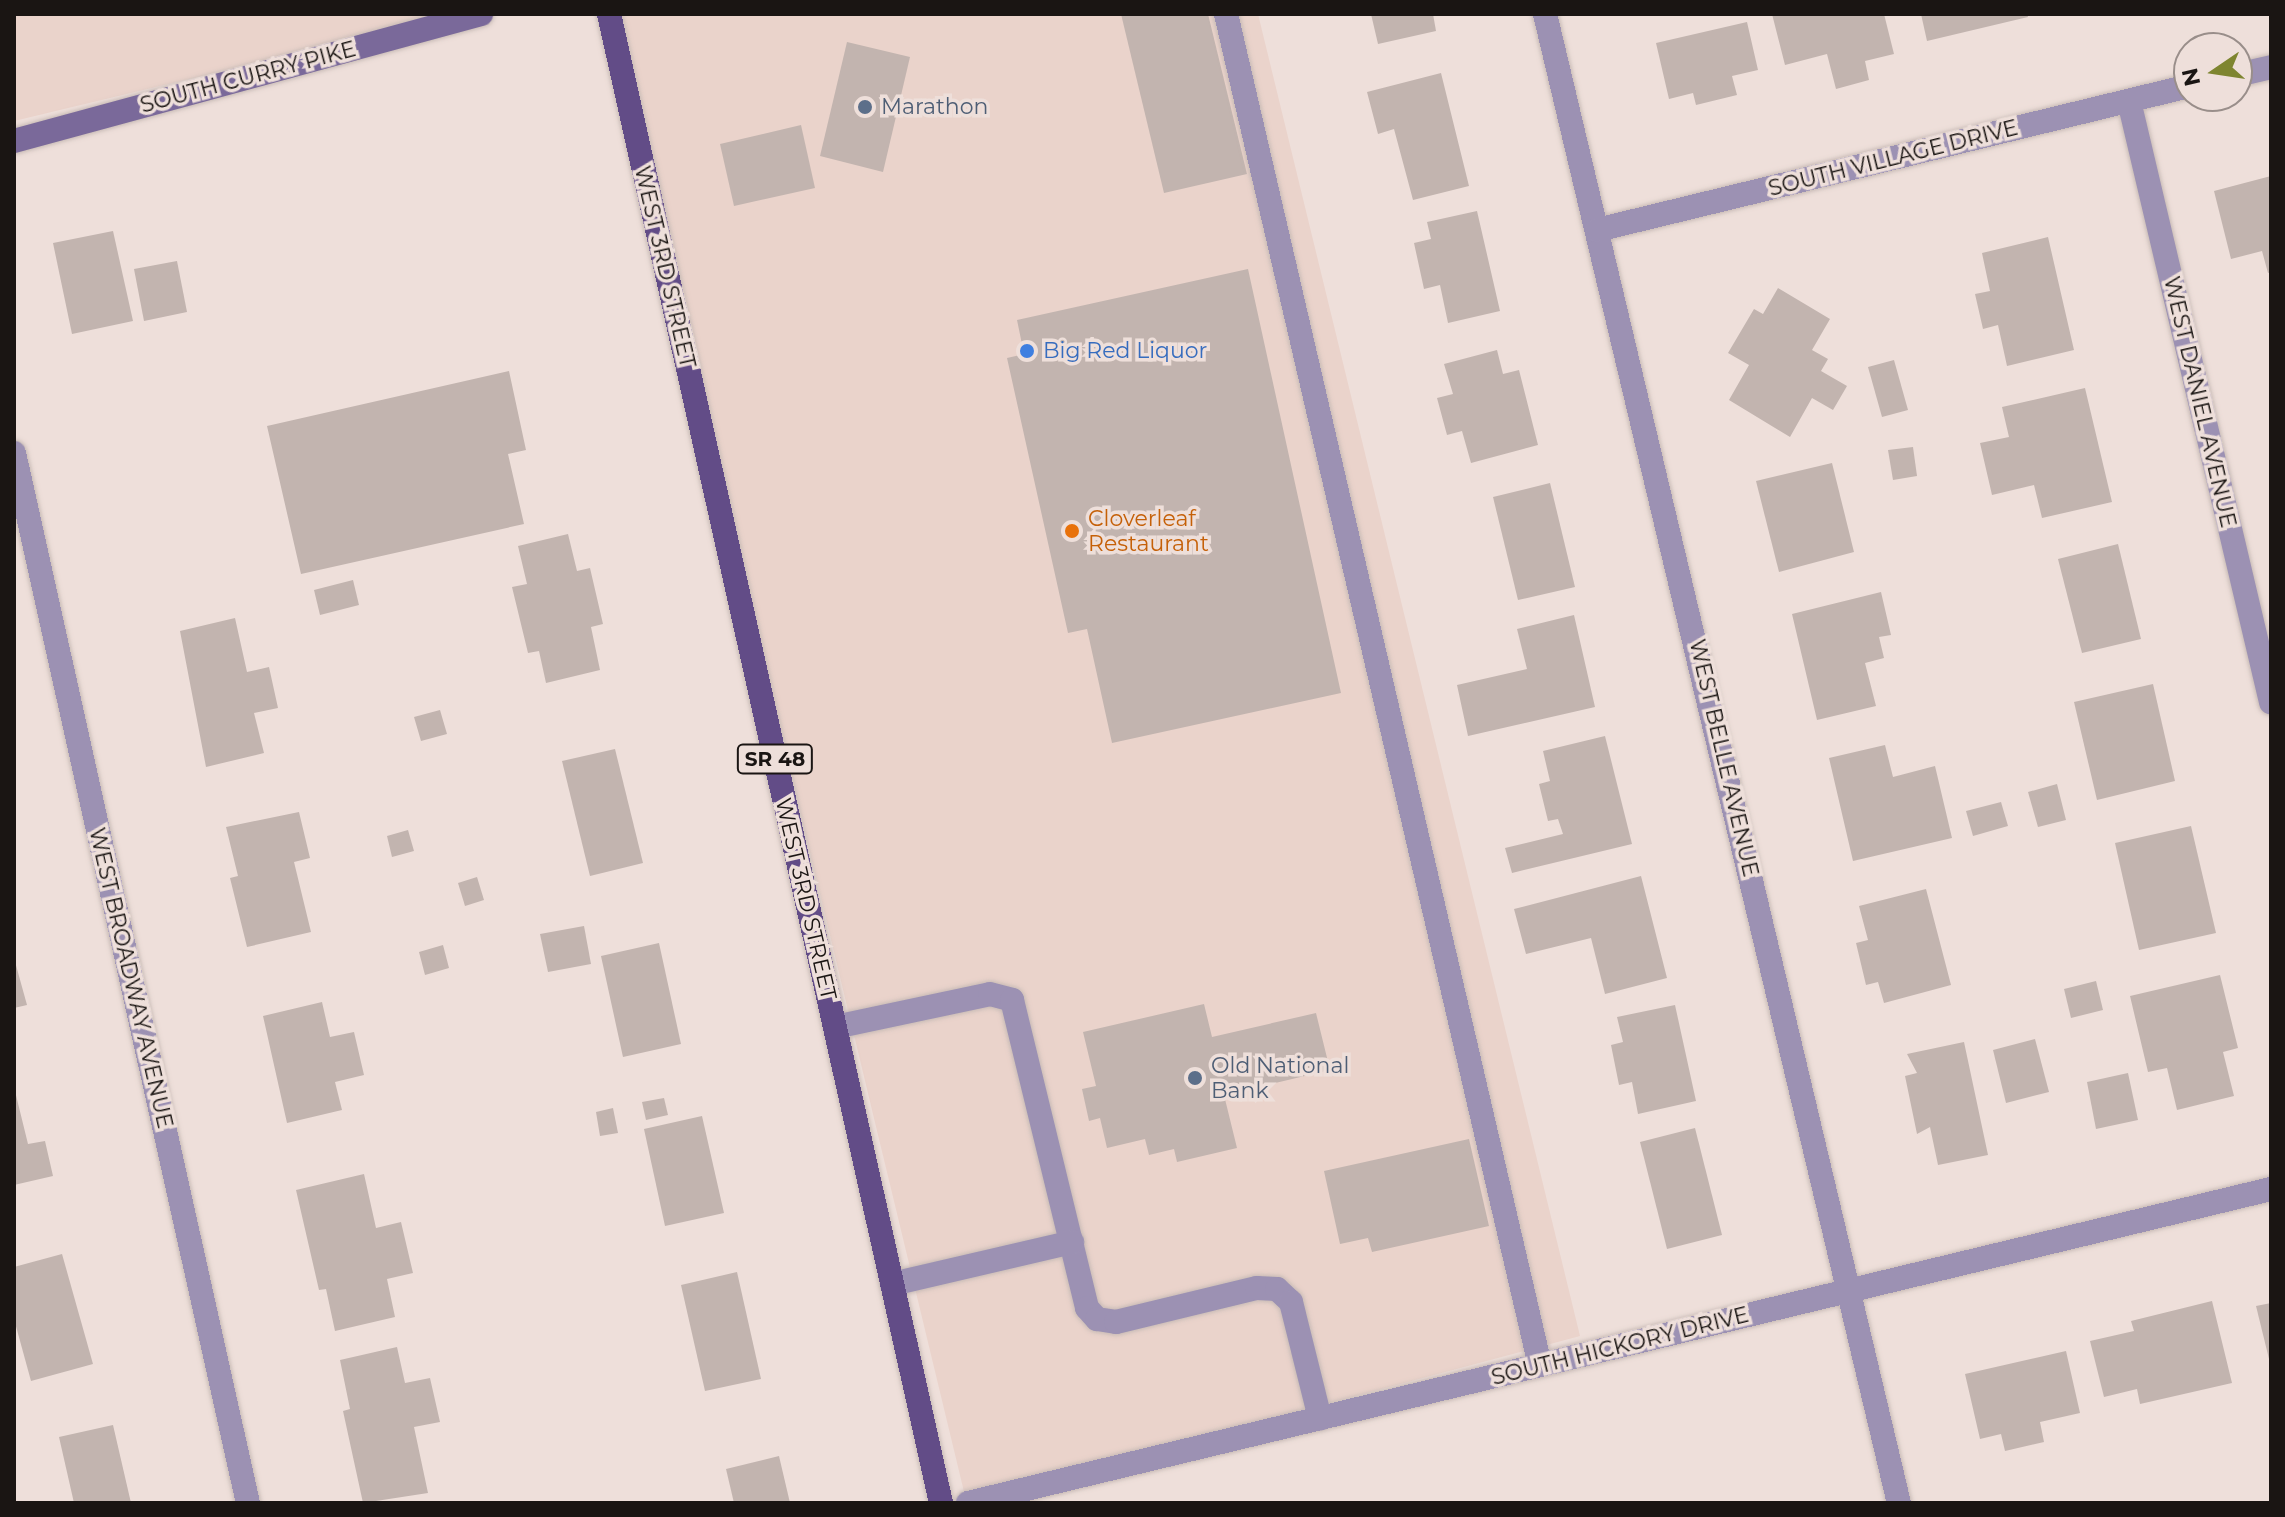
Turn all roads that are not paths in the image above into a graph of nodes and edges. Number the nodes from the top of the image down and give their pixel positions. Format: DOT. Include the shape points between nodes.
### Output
graph roads {
  1 [pos="481,14"];
  2 [pos="609,14"];
  3 [pos="1226,14"];
  4 [pos="1545,14"];
  5 [pos="2173,90"];
  6 [pos="2129,101"];
  7 [pos="14,141"];
  8 [pos="1597,230"];
  9 [pos="14,453"];
  10 [pos="2271,702"];
  11 [pos="835,1027"];
  12 [pos="2271,1189"];
  13 [pos="1072,1242"];
  14 [pos="892,1284"];
  15 [pos="1851,1290"];
  16 [pos="1540,1365"];
  17 [pos="1320,1418"];
  18 [pos="248,1503"];
  19 [pos="941,1503"];
  20 [pos="968,1503"];
  21 [pos="1899,1503"];
  1 -- 7 [label="main road, SOUTH CURRY PIKE"];
  2 -- 11 [label="main road, WEST 3RD STREET / SR 48"];
  3 -- 16 [label="street"];
  4 -- 8 [label="street, WEST BELLE AVENUE"];
  5 -- 6 [label="street, SOUTH VILLAGE DRIVE"];
  6 -- 8 [label="street, SOUTH VILLAGE DRIVE"];
  6 -- 10 [label="street, WEST DANIEL AVENUE"];
  8 -- 15 [label="street, WEST BELLE AVENUE"];
  9 -- 18 [label="street, WEST BROADWAY AVENUE"];
  11 -- 13 [label="street" via="990,994 1012,1000"];
  11 -- 14 [label="main road, WEST 3RD STREET / SR 48"];
  12 -- 15 [label="street, SOUTH HICKORY DRIVE"];
  13 -- 14 [label="street"];
  13 -- 17 [label="street" via="1087,1308 1097,1319 1116,1322 1257,1288 1277,1289 1291,1302"];
  14 -- 19 [label="main road, WEST 3RD STREET / SR 48"];
  15 -- 16 [label="street, SOUTH HICKORY DRIVE"];
  15 -- 21 [label="street, WEST BELLE AVENUE"];
  16 -- 17 [label="street, SOUTH HICKORY DRIVE"];
  17 -- 20 [label="street, SOUTH HICKORY DRIVE"];
}
